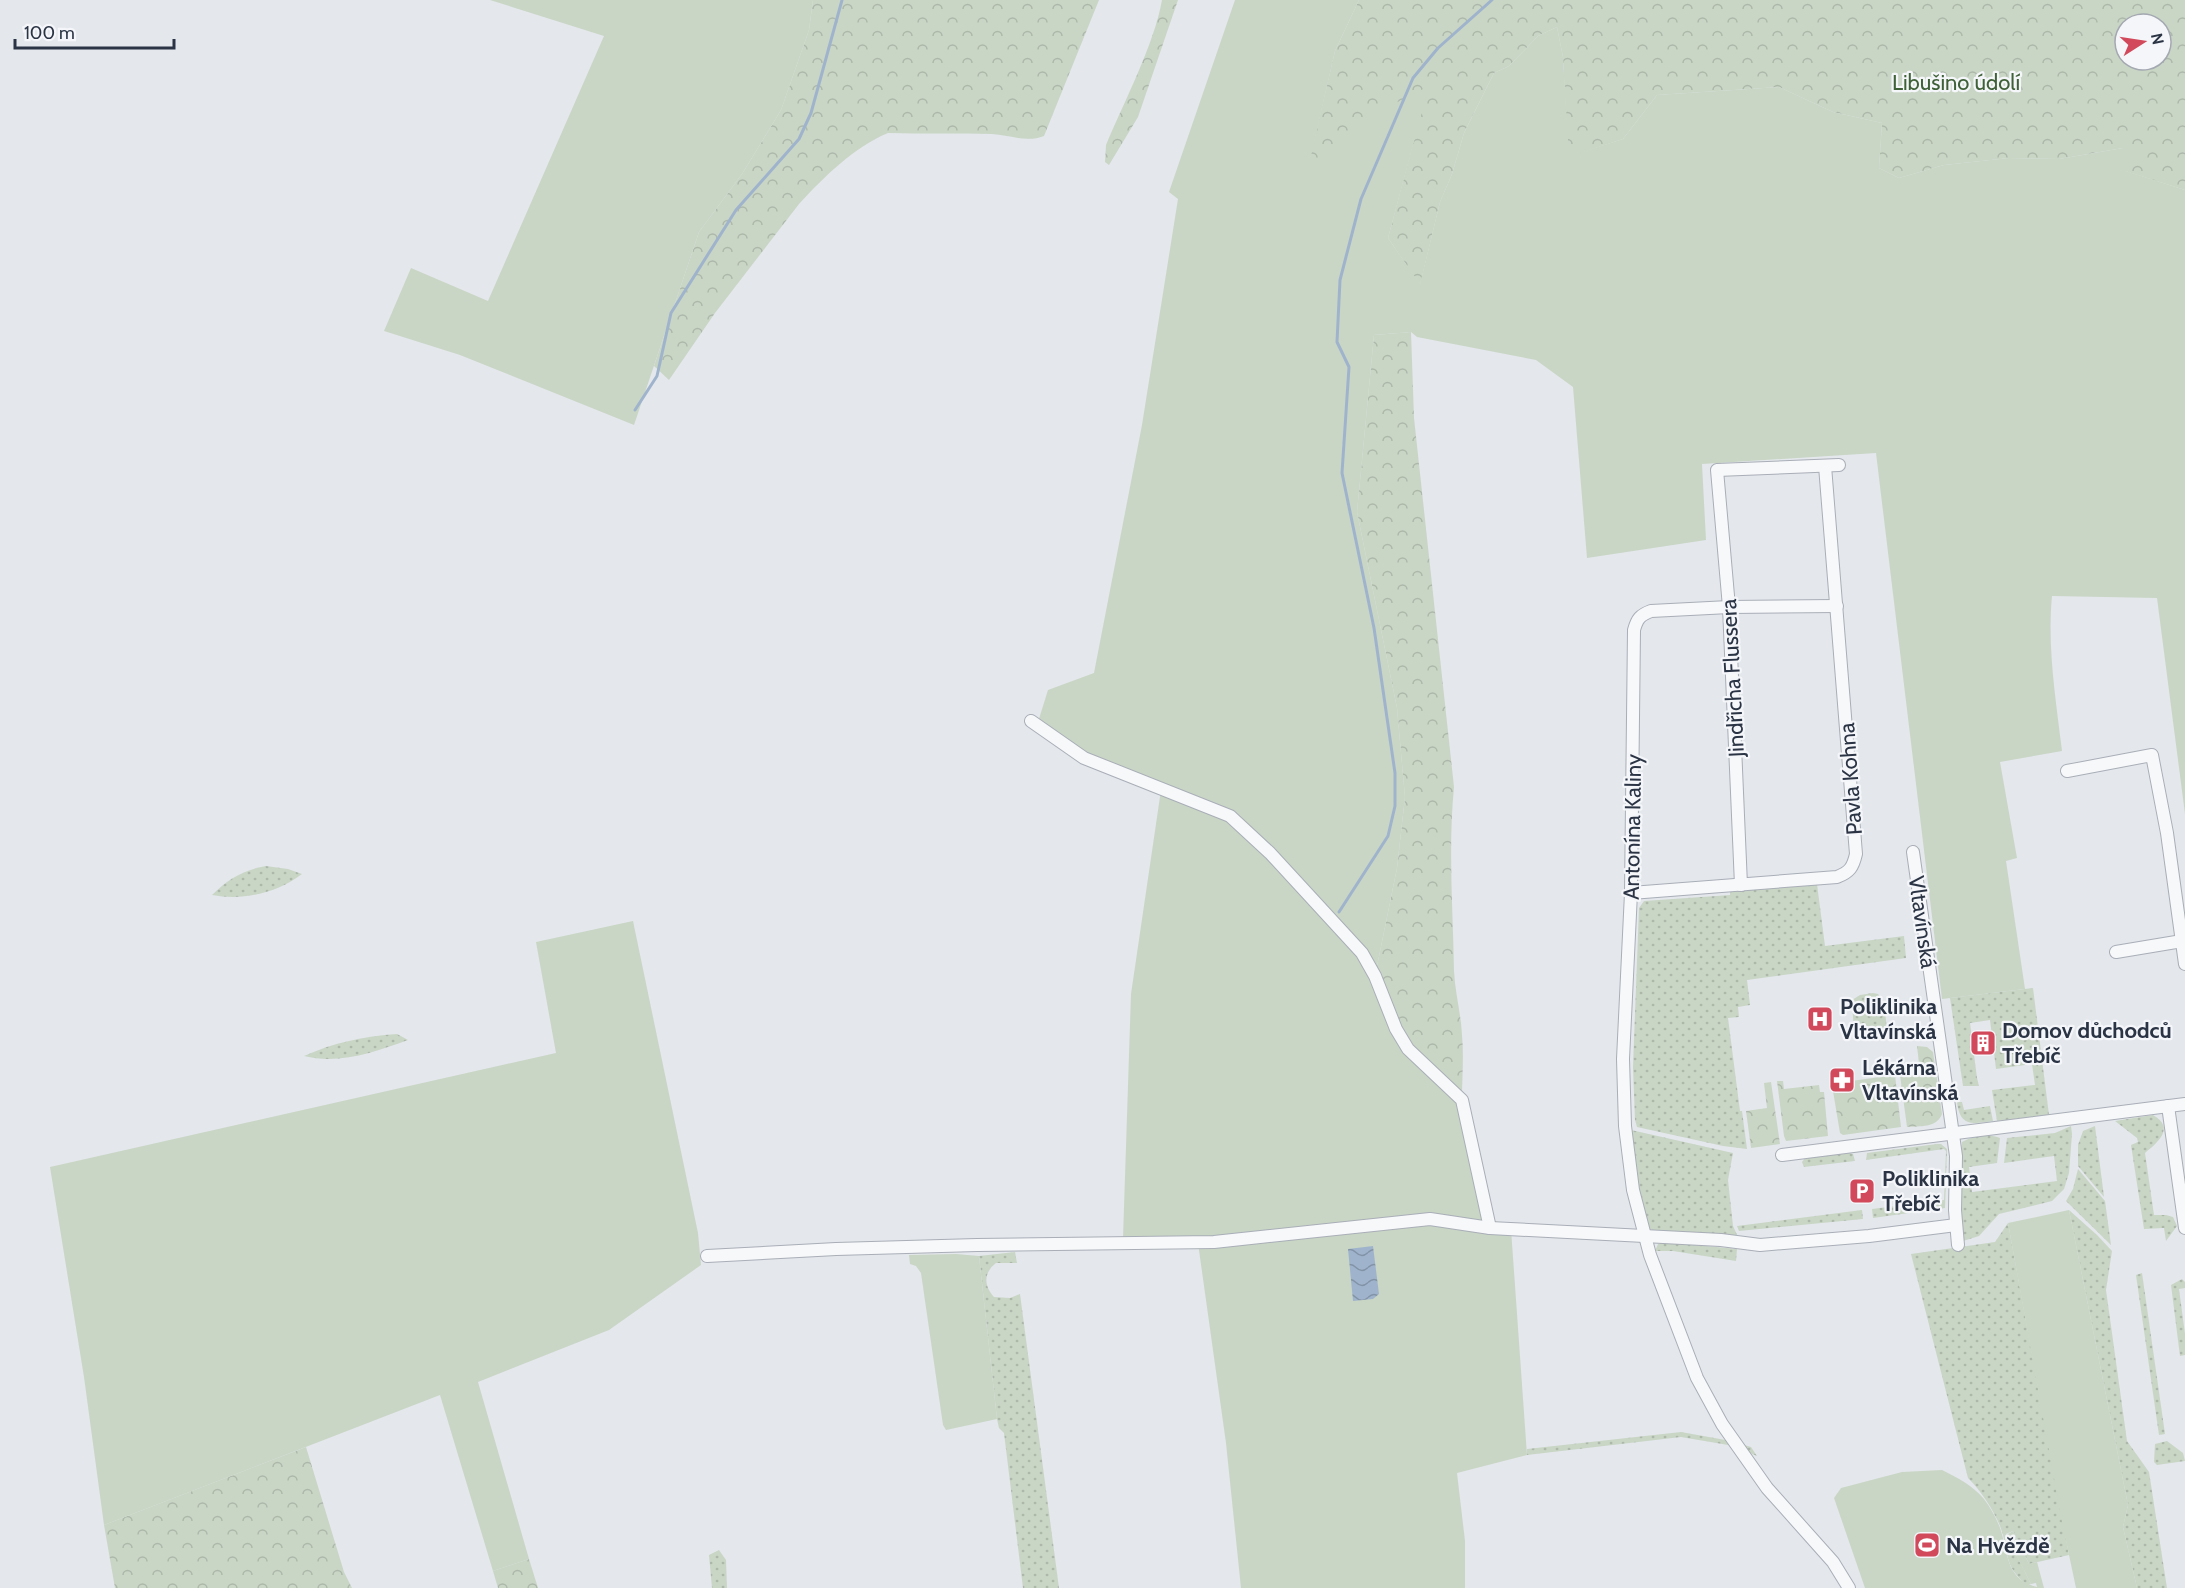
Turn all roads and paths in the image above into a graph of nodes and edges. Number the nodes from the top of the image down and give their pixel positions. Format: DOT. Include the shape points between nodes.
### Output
graph roads {
  1 [pos="1839,465"];
  2 [pos="1825,466"];
  3 [pos="1837,606"];
  4 [pos="1729,607"];
  5 [pos="1031,721"];
  6 [pos="2067,771"];
  7 [pos="1913,852"];
  8 [pos="1741,885"];
  9 [pos="1631,893"];
  10 [pos="2182,941"];
  11 [pos="2116,952"];
  12 [pos="2185,964"];
  13 [pos="2185,1104"];
  14 [pos="2168,1106"];
  15 [pos="1953,1134"];
  16 [pos="1782,1155"];
  17 [pos="2180,1158"];
  18 [pos="1956,1225"];
  19 [pos="1490,1228"];
  20 [pos="2185,1228"];
  21 [pos="1644,1236"];
  22 [pos="1958,1245"];
  23 [pos="707,1256"];
  24 [pos="1849,1588"];
  1 -- 2 [label="street, Jindřicha Flussera"];
  2 -- 3 [label="street, Pavla Kohna"];
  2 -- 4 [label="street, Jindřicha Flussera" via="1711,470"];
  3 -- 4 [label="street, Antonína Kaliny"];
  3 -- 8 [label="street, Pavla Kohna" via="1856,854 1853,866 1837,877"];
  4 -- 8 [label="street, Jindřicha Flussera"];
  4 -- 9 [label="street, Antonína Kaliny" via="1651,611 1637,620"];
  5 -- 19 [label="street" via="1084,758 1230,816 1270,853 1362,953 1408,1049 1462,1100"];
  6 -- 10 [label="street" via="2152,755"];
  7 -- 15 [label="street, Vltavínská"];
  8 -- 9 [label="street, Pavla Kohna"];
  9 -- 21 [label="street, Antonína Kaliny" via="1623,1059 1625,1126 1633,1190"];
  10 -- 11 [label="street"];
  10 -- 12 [label="street"];
  13 -- 14 [label="street"];
  14 -- 15 [label="street"];
  14 -- 17 [label="street"];
  15 -- 16 [label="street"];
  15 -- 18 [label="street, Vltavínská"];
  17 -- 20 [label="street"];
  18 -- 21 [label="street" via="1780,1245"];
  18 -- 22 [label="street, Vltavínská"];
  19 -- 21 [label="street"];
  19 -- 23 [label="street" via="1430,1219 1214,1242 977,1245"];
  21 -- 24 [label="street" via="1697,1378 1722,1424 1767,1488 1833,1562"];
}
